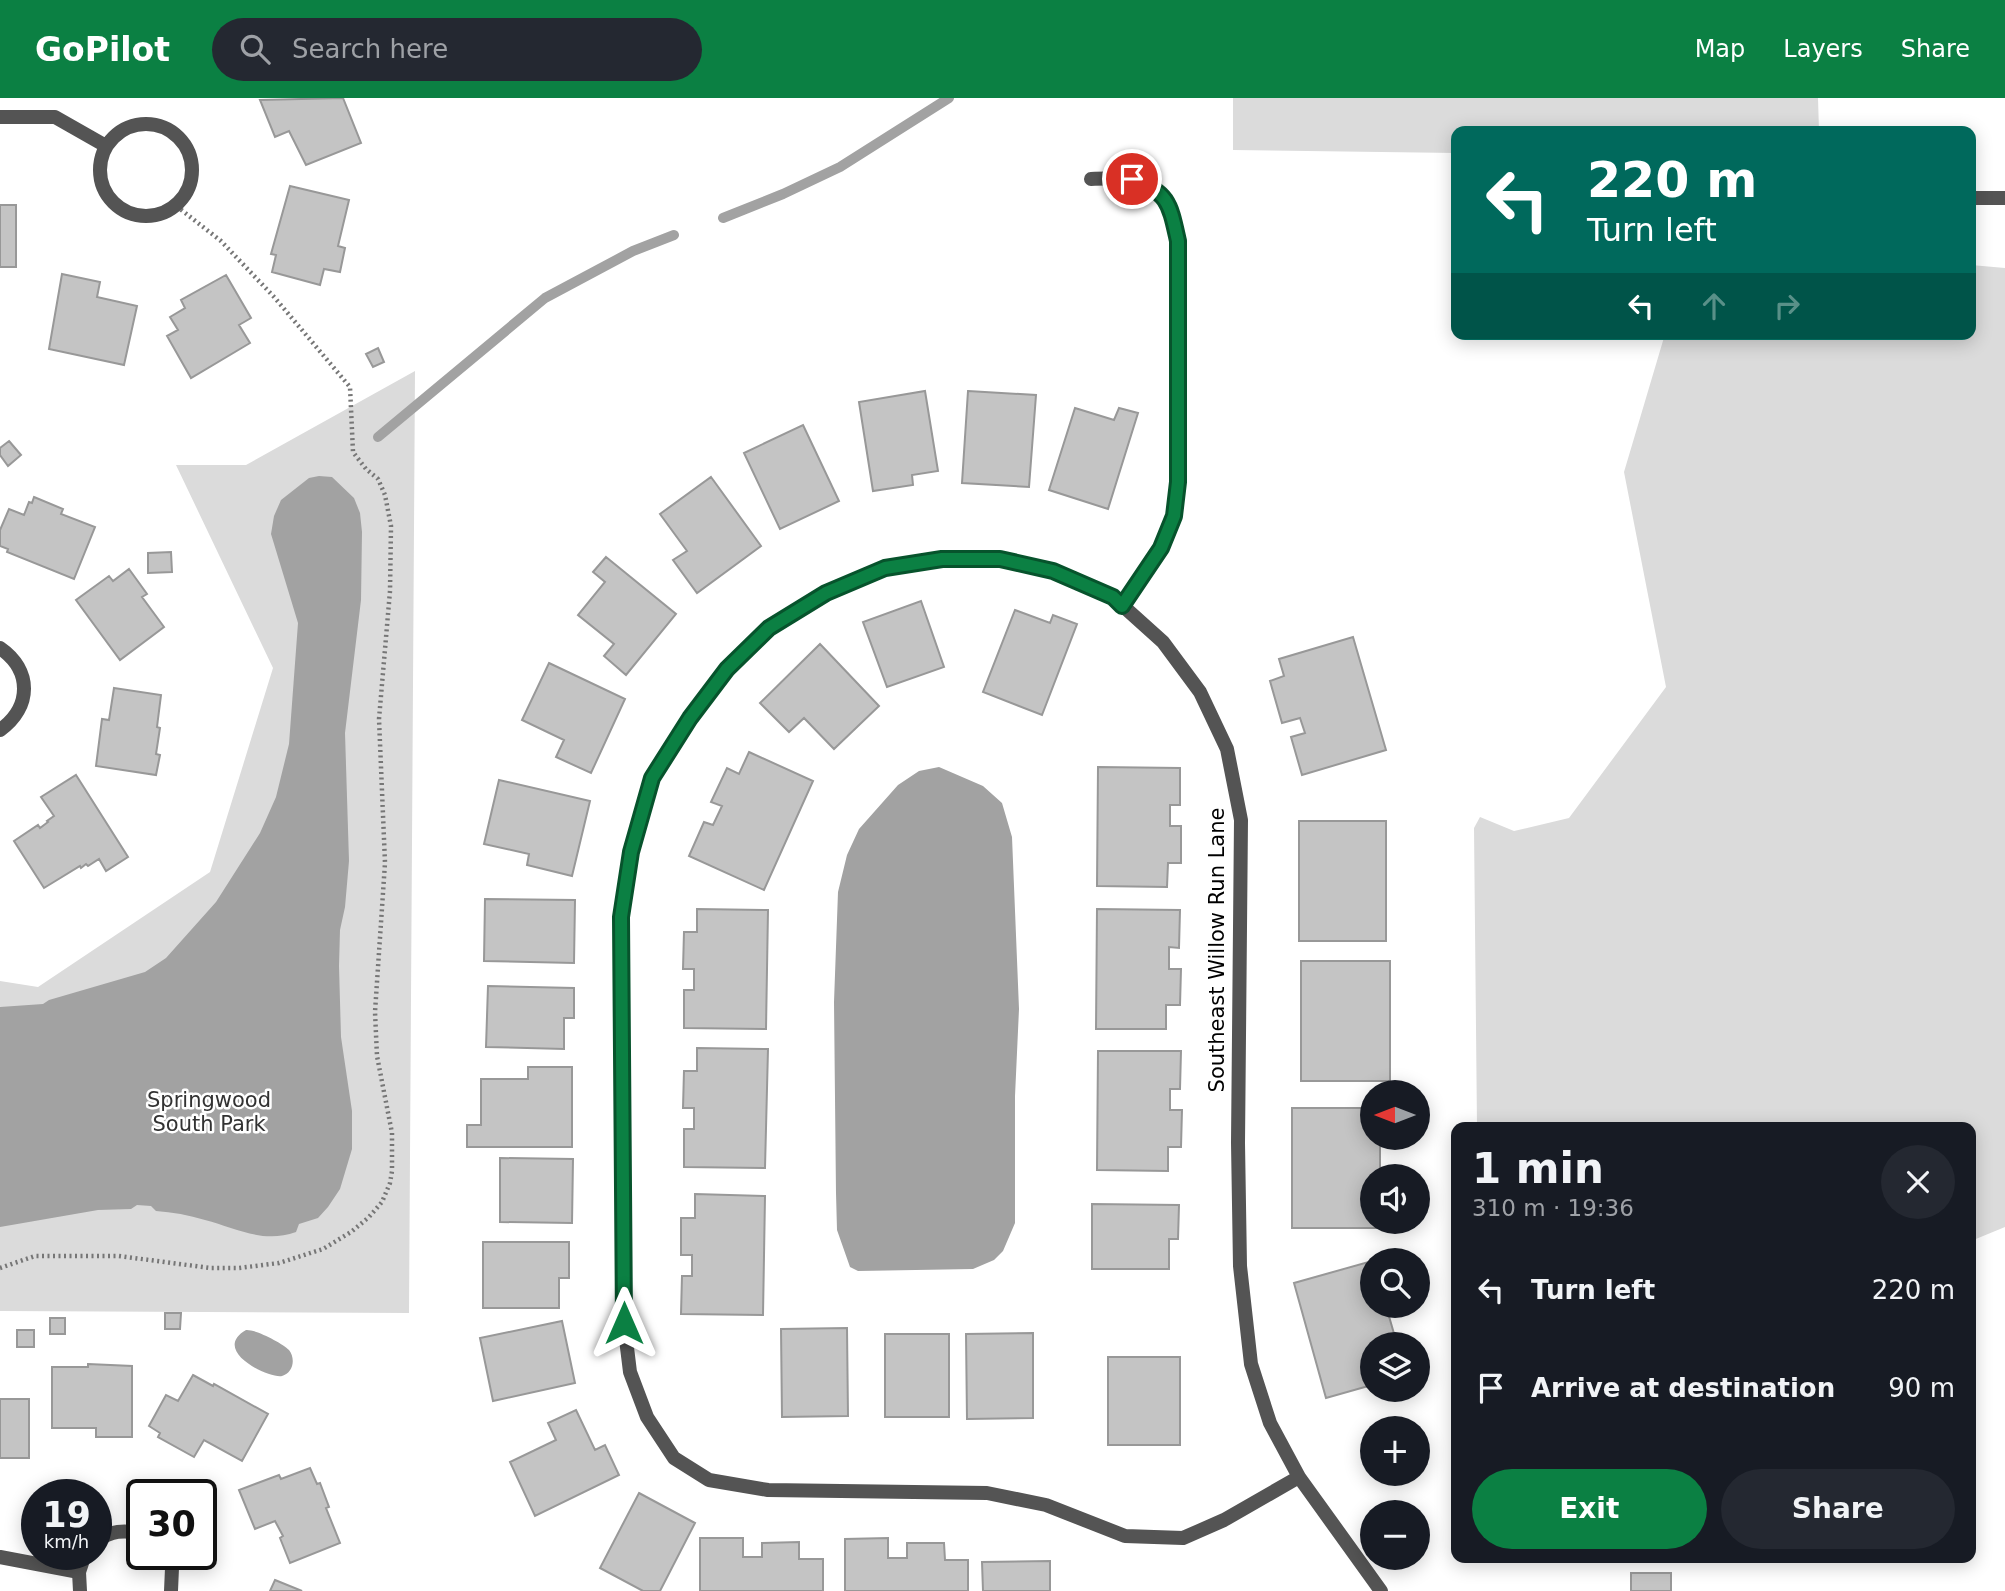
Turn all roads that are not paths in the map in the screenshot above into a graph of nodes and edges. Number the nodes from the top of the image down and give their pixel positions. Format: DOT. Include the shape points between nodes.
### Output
graph roads {
  1 [pos="0,117"];
  2 [pos="106,146"];
  3 [pos="1091,179"];
  4 [pos="1976,198"];
  5 [pos="2005,198"];
  6 [pos="1122,606"];
  7 [pos="0,648"];
  8 [pos="0,730"];
  9 [pos="1299,1477"];
  10 [pos="0,1557"];
  11 [pos="172,1570"];
  12 [pos="79,1572"];
  13 [pos="80,1591"];
  14 [pos="171,1591"];
  15 [pos="1381,1591"];
  1 -- 2 [label="street" via="55,117"];
  2 -- 2 [label="street" via="137,124 160,125 174,132 191,158 188,189 176,205 155,216 125,211 104,190 100,175"];
  3 -- 6 [label="street" via="1132,179 1152,186 1170,205 1178,241 1178,482 1174,516 1161,548"];
  4 -- 5 [label="street"];
  6 -- 9 [label="street, Southeast Willow Run Lane" via="1163,642 1200,692 1227,749 1241,820 1240,1266 1251,1364 1270,1423"];
  6 -- 9 [label="street, Southeast Willow Run Lane" via="1113,597 1053,571 1000,559 942,559 885,568 826,593 769,628 727,669 690,718 652,778 631,852 621,917 624,1323 631,1372 647,1417 674,1458 709,1480 768,1490 987,1493 1046,1505 1125,1536 1184,1538"];
  7 -- 8 [label="street" via="20,669 24,698 19,712"];
  9 -- 15 [label="street, Southeast Willow Run Lane"];
  10 -- 12 [label="street"];
  11 -- 14 [label="street"];
  12 -- 13 [label="street"];
}
